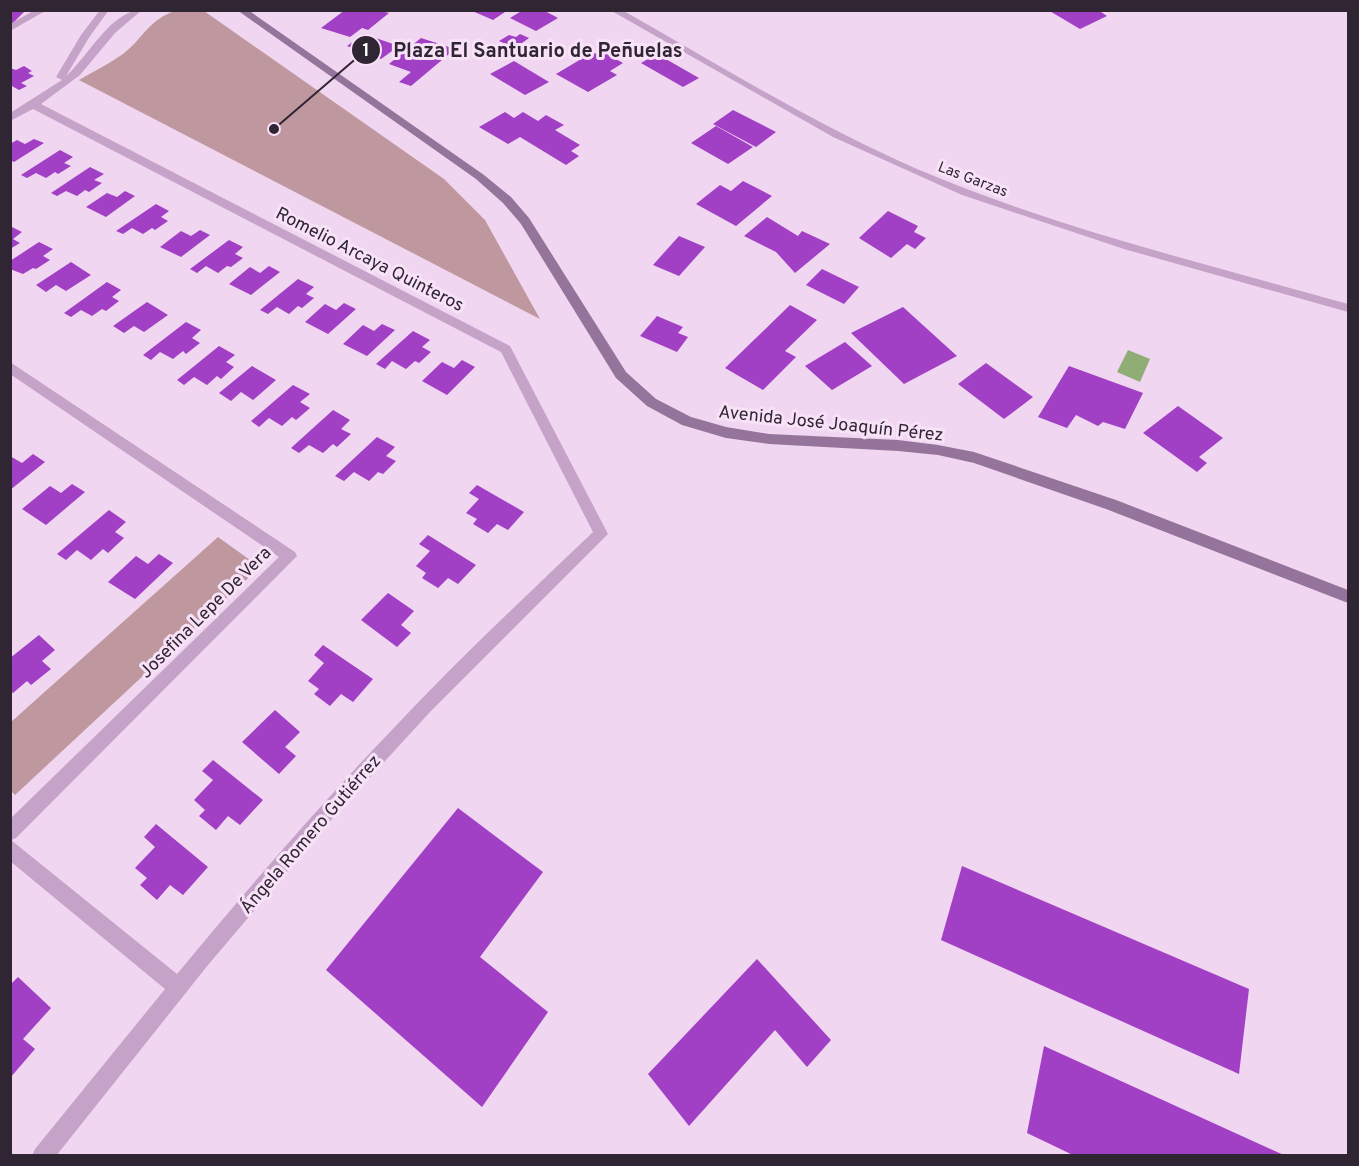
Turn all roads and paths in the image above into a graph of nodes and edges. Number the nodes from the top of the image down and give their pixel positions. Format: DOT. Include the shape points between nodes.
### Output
graph roads {
  1 [pos="43,10"];
  2 [pos="105,10"];
  3 [pos="138,10"];
  4 [pos="241,10"];
  5 [pos="614,10"];
  6 [pos="10,28"];
  7 [pos="34,105"];
  8 [pos="10,118"];
  9 [pos="1348,308"];
  10 [pos="10,367"];
  11 [pos="602,534"];
  12 [pos="1348,597"];
  13 [pos="10,832"];
  14 [pos="10,849"];
  15 [pos="177,987"];
  16 [pos="42,1155"];
  1 -- 6 [label="street"];
  2 -- 7 [label="street" via="64,74"];
  3 -- 7 [label="street" via="117,26 76,73"];
  4 -- 12 [label="main road, Avenida José Joaquín Pérez" via="480,177 507,200 534,235 621,375 654,406 701,427 735,435 938,450 978,459 1146,517"];
  5 -- 9 [label="street, Las Garzas" via="836,134 953,188 1074,230"];
  7 -- 8 [label="street"];
  7 -- 11 [label="street, Romelio Arcaya Quinteros" via="506,349"];
  10 -- 13 [label="street, Josefina Lepe De Vera" via="290,556"];
  11 -- 15 [label="street, Ángela Romero Gutiérrez" via="528,602 368,767"];
  14 -- 15 [label="street"];
  15 -- 16 [label="street, Ángela Romero Gutiérrez"];
}
